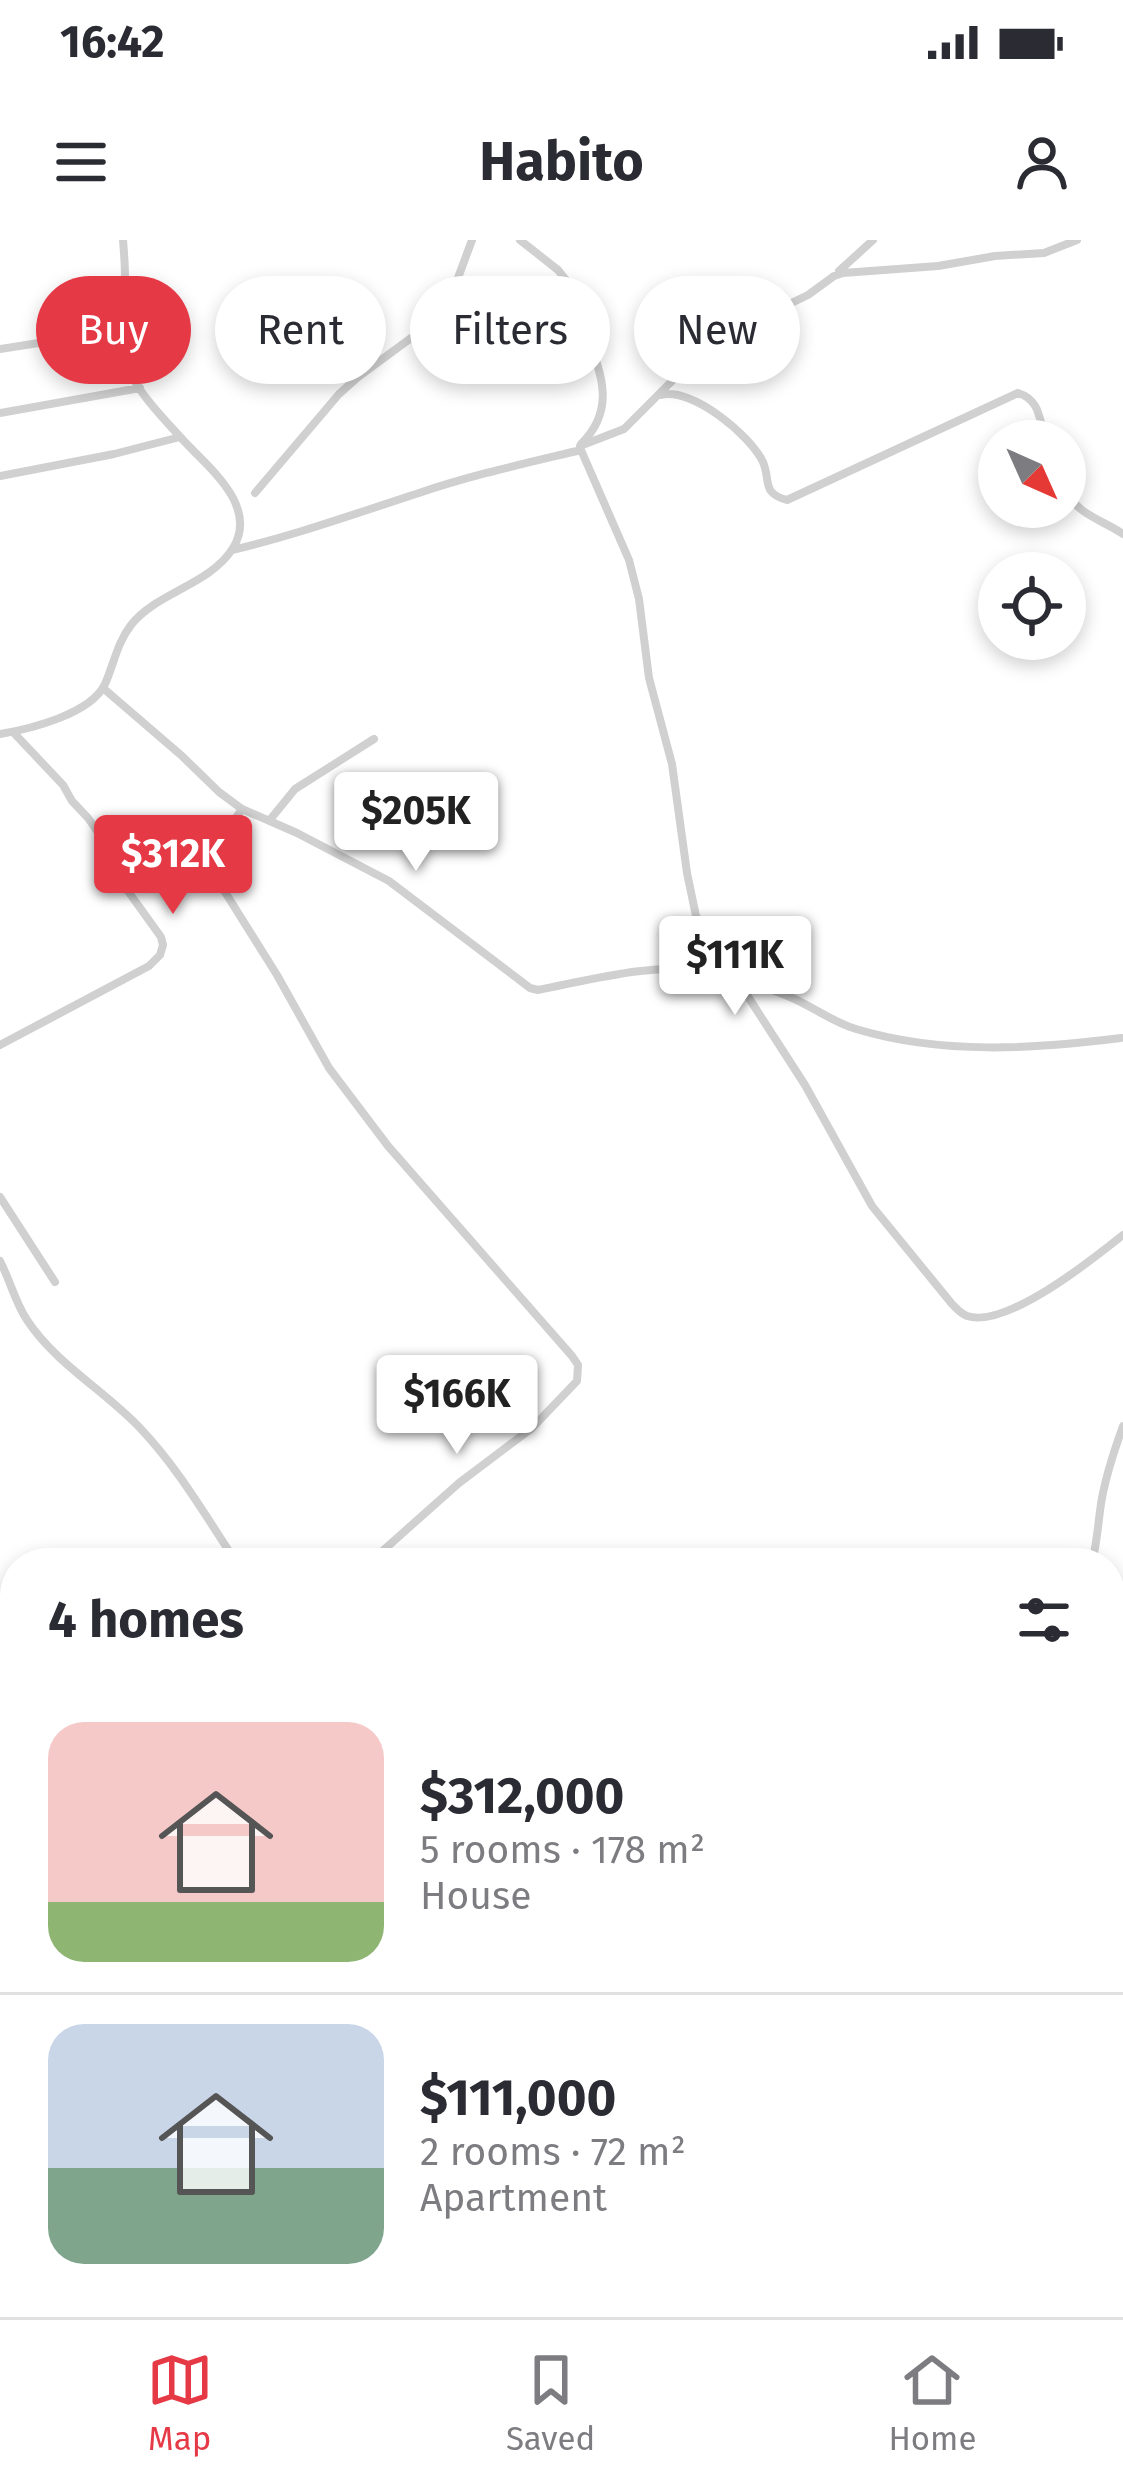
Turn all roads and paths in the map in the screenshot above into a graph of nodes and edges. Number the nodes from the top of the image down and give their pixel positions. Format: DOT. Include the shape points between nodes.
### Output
graph roads {
  1 [pos="123,240"];
  2 [pos="472,240"];
  3 [pos="520,240"];
  4 [pos="873,240"];
  5 [pos="1077,240"];
  6 [pos="125,276"];
  7 [pos="834,276"];
  8 [pos="36,343"];
  9 [pos="0,349"];
  10 [pos="137,384"];
  11 [pos="140,388"];
  12 [pos="660,395"];
  13 [pos="0,413"];
  14 [pos="1038,420"];
  15 [pos="180,437"];
  16 [pos="580,448"];
  17 [pos="0,476"];
  18 [pos="255,493"];
  19 [pos="1086,513"];
  20 [pos="1123,534"];
  21 [pos="232,550"];
  22 [pos="103,688"];
  23 [pos="13,732"];
  24 [pos="0,734"];
  25 [pos="374,739"];
  26 [pos="242,809"];
  27 [pos="269,821"];
  28 [pos="737,980"];
  29 [pos="1120,1037"];
  30 [pos="0,1045"];
  31 [pos="0,1197"];
  32 [pos="1123,1235"];
  33 [pos="0,1261"];
  34 [pos="55,1282"];
  35 [pos="1123,1426"];
  36 [pos="227,1548"];
  37 [pos="386,1548"];
  38 [pos="1096,1548"];
  1 -- 6 [label="street"];
  2 -- 18 [label="street" via="455,286 426,327 340,394"];
  3 -- 16 [label="street" via="566,280 599,363 601,412"];
  4 -- 7 [label="street"];
  5 -- 7 [label="street" via="1044,253"];
  7 -- 12 [label="street" via="727,334"];
  8 -- 9 [label="street"];
  10 -- 11 [label="street"];
  11 -- 13 [label="street"];
  11 -- 15 [label="street"];
  12 -- 14 [label="street" via="698,400 732,428 755,450 773,495 787,500 1018,393 1033,400"];
  12 -- 16 [label="street" via="625,429"];
  15 -- 17 [label="street"];
  15 -- 21 [label="street" via="235,501 240,520"];
  16 -- 21 [label="street"];
  16 -- 28 [label="street" via="639,599 696,916"];
  19 -- 20 [label="street"];
  21 -- 22 [label="street" via="130,626"];
  22 -- 23 [label="street" via="88,703"];
  22 -- 26 [label="street"];
  23 -- 24 [label="street"];
  23 -- 30 [label="street" via="100,835 163,945 149,965"];
  25 -- 27 [label="street" via="295,789"];
  26 -- 27 [label="street"];
  26 -- 37 [label="street" via="210,868 329,1068 579,1373 532,1428"];
  27 -- 28 [label="street" via="389,881 530,988 640,970 692,969"];
  28 -- 29 [label="street" via="852,1028 913,1042 1045,1048"];
  28 -- 32 [label="street" via="872,1206 962,1314 985,1316 1044,1294"];
  31 -- 34 [label="street"];
  33 -- 36 [label="street" via="26,1319 142,1430"];
  35 -- 38 [label="street"];
}
